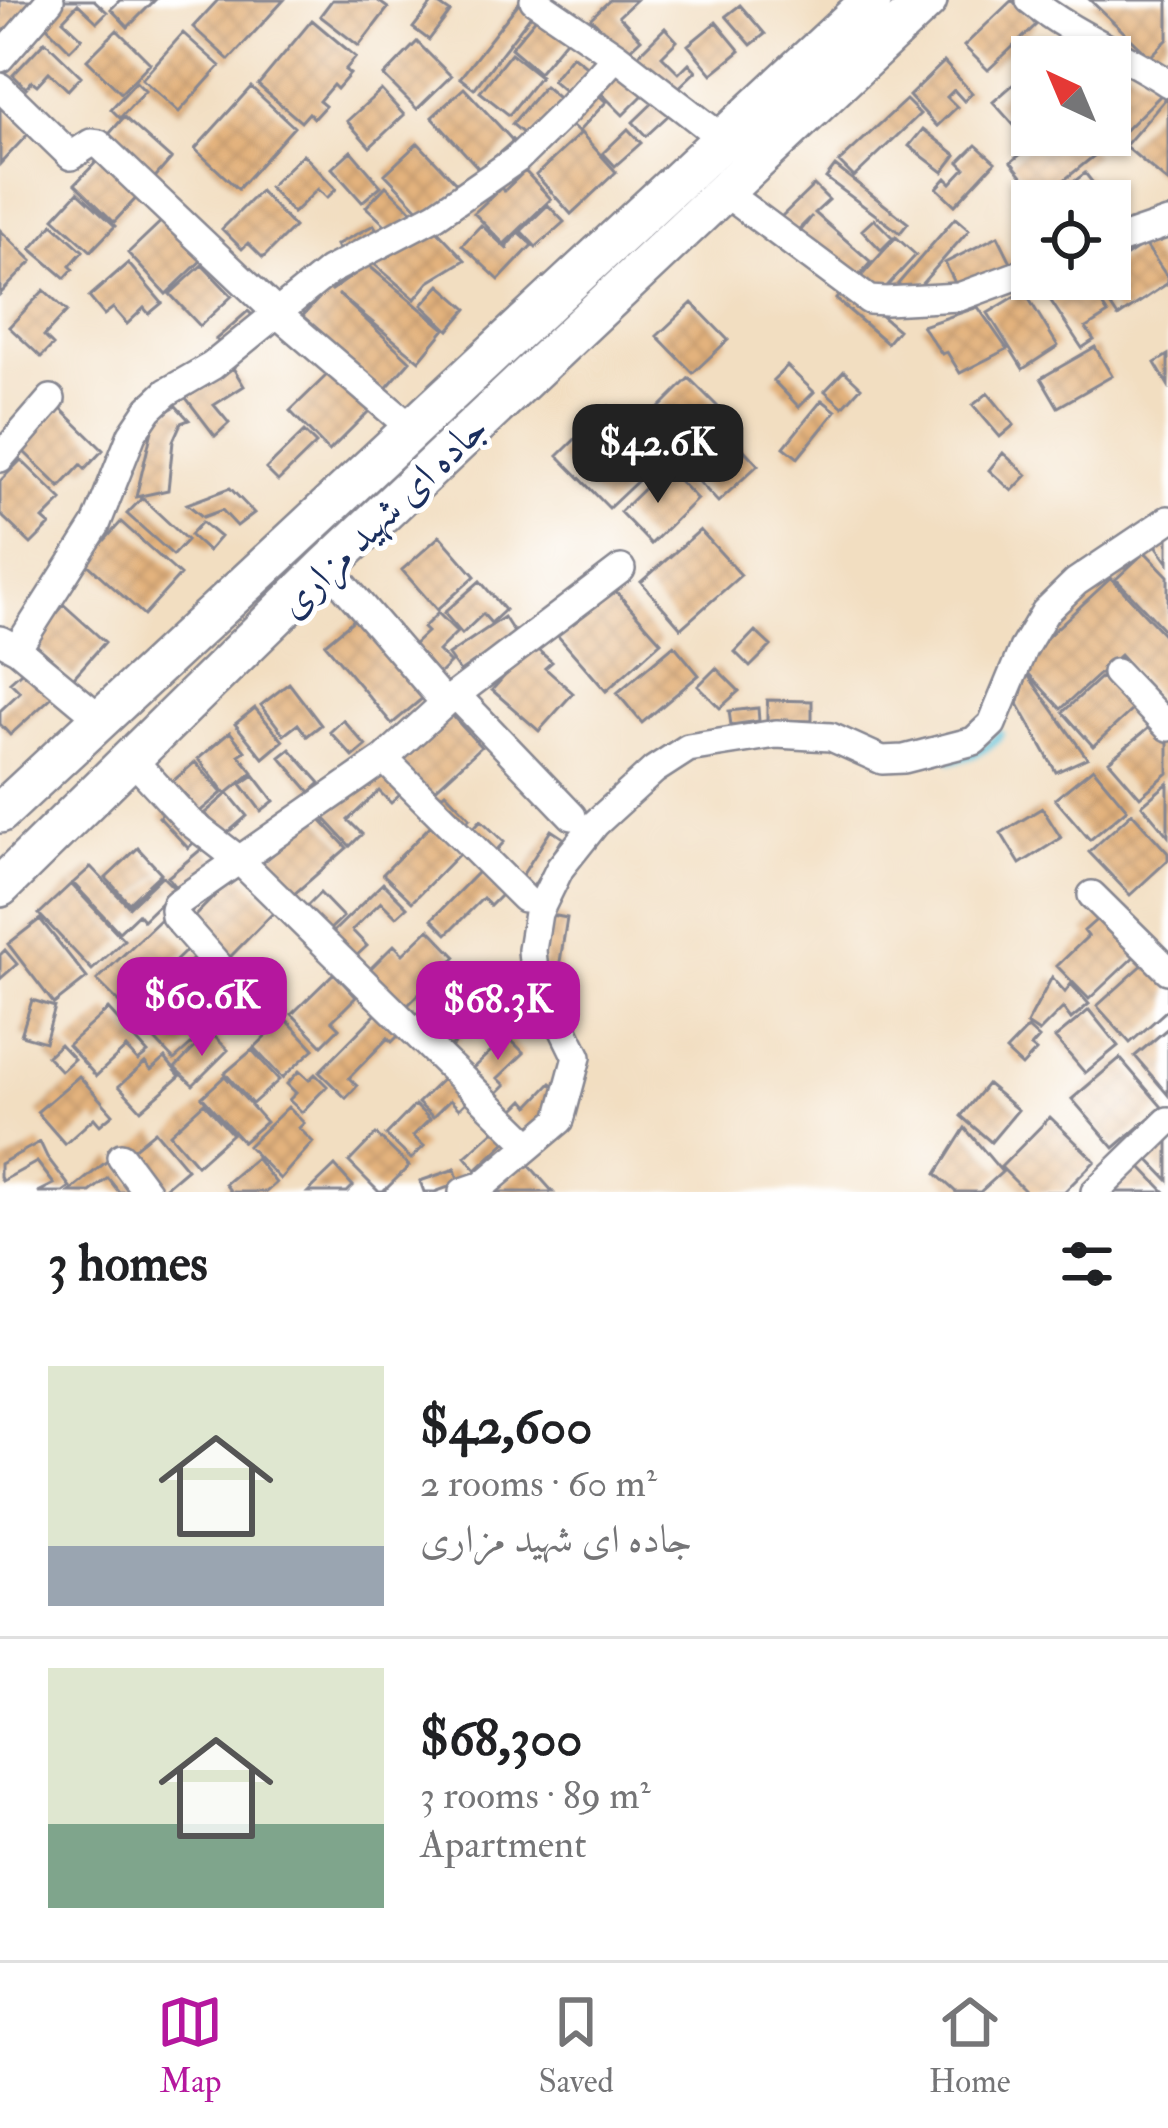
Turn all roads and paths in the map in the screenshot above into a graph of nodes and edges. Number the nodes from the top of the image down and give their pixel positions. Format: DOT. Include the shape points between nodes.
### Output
graph roads {
  1 [pos="50,0"];
  2 [pos="534,0"];
  3 [pos="872,0"];
  4 [pos="927,0"];
  5 [pos="1030,0"];
  6 [pos="616,56"];
  7 [pos="0,58"];
  8 [pos="1168,83"];
  9 [pos="0,87"];
  10 [pos="723,139"];
  11 [pos="723,191"];
  12 [pos="1168,223"];
  13 [pos="1131,236"];
  14 [pos="1011,278"];
  15 [pos="278,314"];
  16 [pos="51,399"];
  17 [pos="411,428"];
  18 [pos="0,458"];
  19 [pos="1168,520"];
  20 [pos="327,566"];
  21 [pos="621,568"];
  22 [pos="9,644"];
  23 [pos="1116,673"];
  24 [pos="451,699"];
  25 [pos="101,719"];
  26 [pos="1168,727"];
  27 [pos="131,758"];
  28 [pos="384,759"];
  29 [pos="0,813"];
  30 [pos="572,816"];
  31 [pos="238,859"];
  32 [pos="0,887"];
  33 [pos="1092,895"];
  34 [pos="524,898"];
  35 [pos="1168,970"];
  36 [pos="245,996"];
  37 [pos="1168,1121"];
  38 [pos="530,1144"];
  39 [pos="121,1157"];
  40 [pos="147,1192"];
  41 [pos="463,1192"];
  42 [pos="1095,1192"];
  1 -- 7 [label="street"];
  2 -- 6 [label="street"];
  3 -- 10 [label="main road, جاده ای شهید مزاری"];
  4 -- 11 [label="main road, جاده ای شهید مزاری"];
  5 -- 8 [label="street"];
  6 -- 10 [label="street"];
  6 -- 15 [label="street" via="517,159 436,215 329,271"];
  9 -- 15 [label="street" via="71,156 99,144"];
  10 -- 17 [label="main road, جاده ای شهید مزاری"];
  11 -- 14 [label="street" via="869,300 959,298"];
  11 -- 20 [label="main road, جاده ای شهید مزاری"];
  12 -- 13 [label="street"];
  15 -- 17 [label="street"];
  15 -- 22 [label="street" via="149,409 96,525"];
  16 -- 18 [label="street"];
  17 -- 25 [label="main road, جاده ای شهید مزاری"];
  19 -- 38 [label="street" via="1045,612 992,724 974,741 882,760 831,737 776,734 688,748 595,824 538,913 535,984 577,1057 560,1120"];
  20 -- 24 [label="street"];
  20 -- 27 [label="main road, جاده ای شهید مزاری"];
  21 -- 24 [label="street"];
  22 -- 25 [label="street"];
  23 -- 26 [label="street"];
  24 -- 28 [label="street"];
  24 -- 30 [label="street"];
  25 -- 29 [label="main road, جاده ای شهید مزاری"];
  27 -- 31 [label="street" via="190,822"];
  27 -- 32 [label="main road, جاده ای شهید مزاری"];
  28 -- 31 [label="street"];
  28 -- 34 [label="street"];
  31 -- 36 [label="street" via="174,909"];
  31 -- 38 [label="street"];
  33 -- 35 [label="street"];
  37 -- 42 [label="street"];
  38 -- 41 [label="street"];
  39 -- 40 [label="street"];
}
